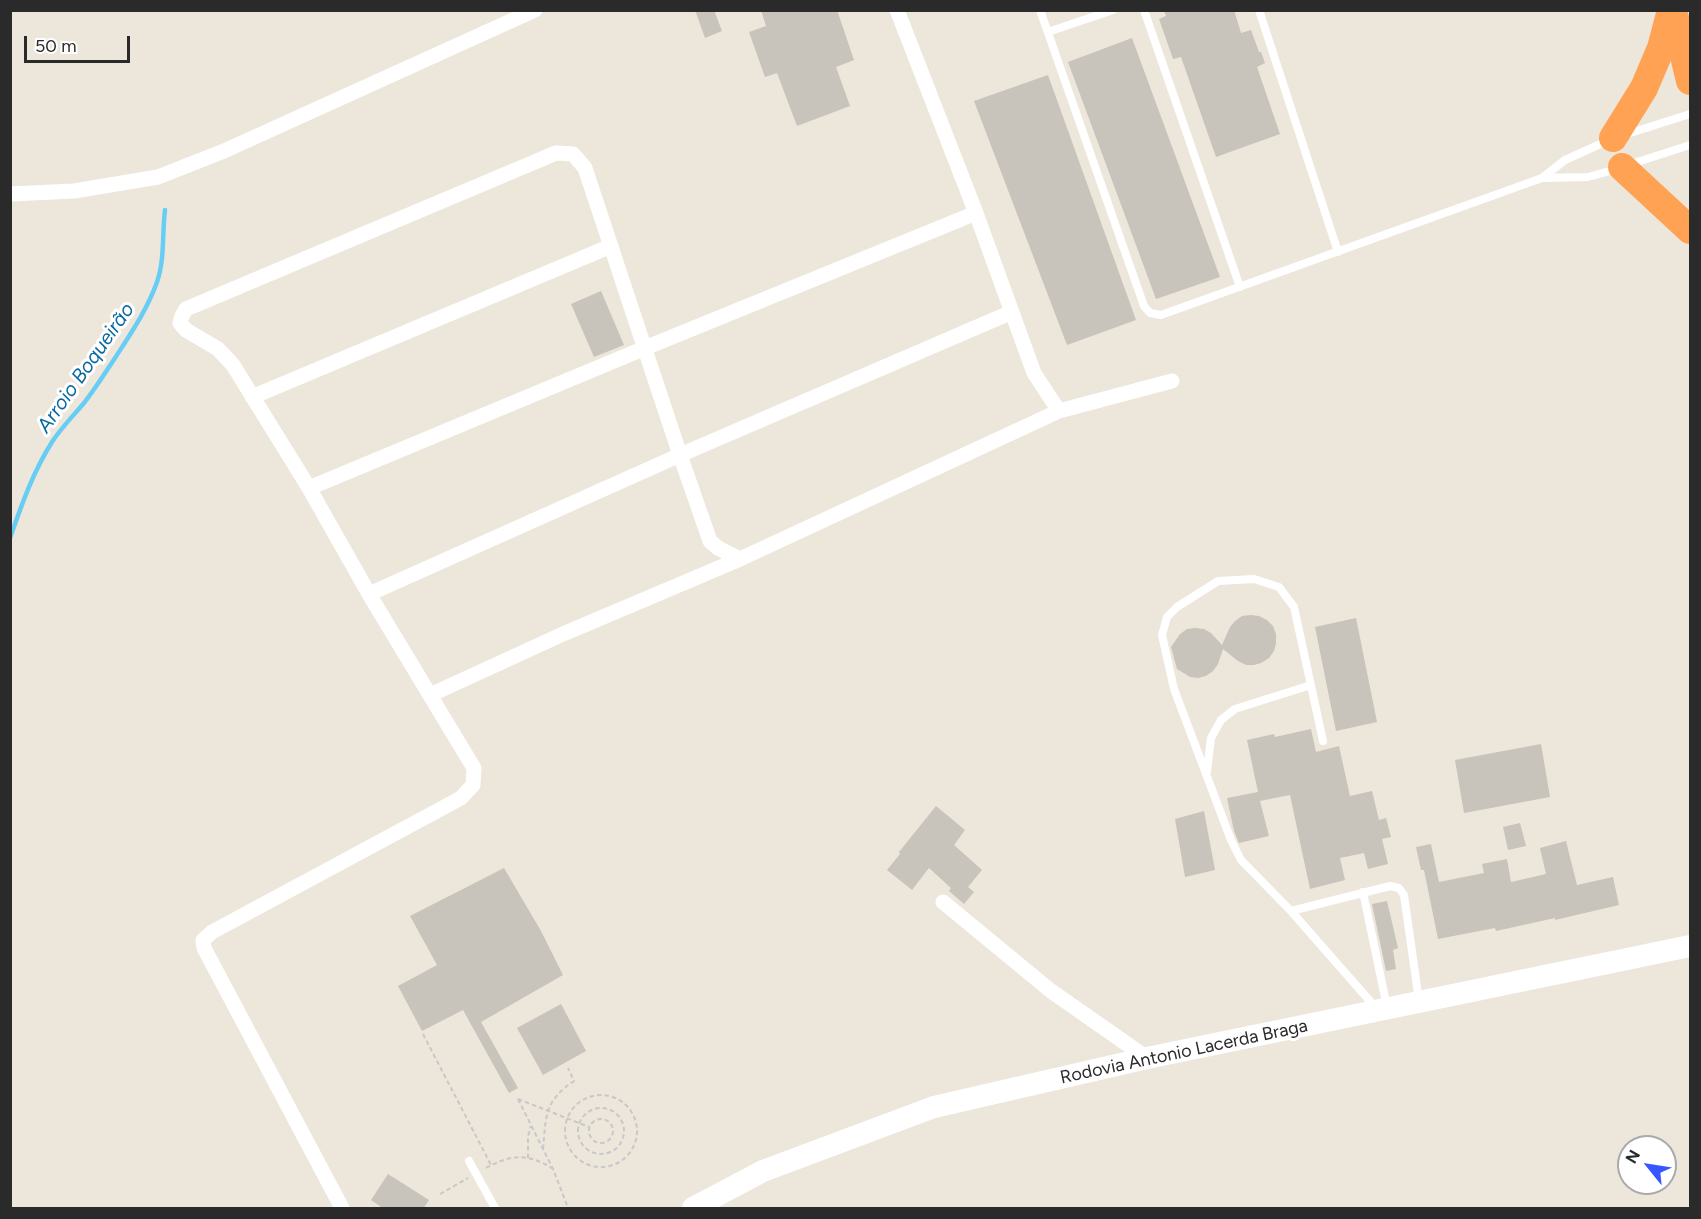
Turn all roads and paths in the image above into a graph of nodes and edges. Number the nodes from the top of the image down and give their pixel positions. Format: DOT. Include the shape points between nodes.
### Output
graph roads {
  1 [pos="535,10"];
  2 [pos="897,10"];
  3 [pos="1040,10"];
  4 [pos="1113,10"];
  5 [pos="1144,10"];
  6 [pos="1259,10"];
  7 [pos="1672,10"];
  8 [pos="1048,32"];
  9 [pos="1690,81"];
  10 [pos="1690,114"];
  11 [pos="1690,145"];
  12 [pos="1616,153"];
  13 [pos="1542,178"];
  14 [pos="10,194"];
  15 [pos="976,213"];
  16 [pos="1690,230"];
  17 [pos="611,246"];
  18 [pos="1338,252"];
  19 [pos="1240,287"];
  20 [pos="1012,312"];
  21 [pos="645,348"];
  22 [pos="1172,381"];
  23 [pos="252,397"];
  24 [pos="1059,411"];
  25 [pos="680,455"];
  26 [pos="309,488"];
  27 [pos="740,559"];
  28 [pos="369,594"];
  29 [pos="1311,685"];
  30 [pos="430,695"];
  31 [pos="1323,741"];
  32 [pos="1207,773"];
  33 [pos="1363,892"];
  34 [pos="943,902"];
  35 [pos="1291,911"];
  36 [pos="1690,946"];
  37 [pos="1419,1002"];
  38 [pos="1383,1009"];
  39 [pos="423,1034"];
  40 [pos="1147,1058"];
  41 [pos="568,1068"];
  42 [pos="548,1111"];
  43 [pos="567,1119"];
  44 [pos="579,1123"];
  45 [pos="531,1126"];
  46 [pos="589,1127"];
  47 [pos="543,1149"];
  48 [pos="528,1158"];
  49 [pos="469,1161"];
  50 [pos="491,1165"];
  51 [pos="553,1168"];
  52 [pos="475,1173"];
  53 [pos="440,1194"];
  54 [pos="342,1209"];
  55 [pos="495,1209"];
  56 [pos="568,1209"];
  57 [pos="693,1209"];
  1 -- 14 [label="street" via="158,177 74,190"];
  2 -- 15 [label="street"];
  3 -- 8 [label="lane"];
  4 -- 8 [label="lane"];
  5 -- 19 [label="lane"];
  6 -- 18 [label="lane"];
  7 -- 9 [label="highway"];
  7 -- 12 [label="highway" via="1661,48"];
  8 -- 19 [label="lane" via="1143,306 1150,313 1161,315"];
  10 -- 12 [label="lane"];
  11 -- 12 [label="lane"];
  12 -- 13 [label="lane" via="1565,160"];
  12 -- 13 [label="lane" via="1588,177"];
  12 -- 16 [label="highway"];
  13 -- 18 [label="lane"];
  15 -- 20 [label="street"];
  15 -- 21 [label="street"];
  17 -- 21 [label="street"];
  17 -- 23 [label="street"];
  17 -- 23 [label="street" via="585,168 573,154 556,153 186,309 180,323 218,349"];
  18 -- 19 [label="lane"];
  20 -- 24 [label="street" via="1034,372"];
  20 -- 25 [label="street"];
  21 -- 25 [label="street"];
  21 -- 26 [label="street"];
  22 -- 24 [label="street"];
  23 -- 26 [label="street"];
  24 -- 27 [label="street"];
  25 -- 27 [label="street" via="710,541"];
  25 -- 28 [label="street"];
  26 -- 28 [label="street"];
  27 -- 30 [label="street"];
  28 -- 30 [label="street"];
  29 -- 31 [label="lane"];
  29 -- 32 [label="lane" via="1235,709 1221,720 1210,738"];
  29 -- 32 [label="lane" via="1294,607 1279,587 1254,579 1218,581 1177,607 1167,617 1162,635 1174,689"];
  30 -- 54 [label="street" via="474,768 473,785 467,792 203,940"];
  32 -- 35 [label="lane" via="1241,860"];
  33 -- 35 [label="lane"];
  33 -- 37 [label="lane" via="1390,886 1399,888 1404,895"];
  33 -- 38 [label="lane"];
  34 -- 40 [label="street" via="1051,991"];
  35 -- 38 [label="lane"];
  36 -- 37 [label="main road, Rodovia Antonio Lacerda Braga"];
  37 -- 38 [label="main road, Rodovia Antonio Lacerda Braga"];
  38 -- 40 [label="main road, Rodovia Antonio Lacerda Braga"];
  39 -- 50 [label="path"];
  40 -- 57 [label="main road, Rodovia Antonio Lacerda Braga" via="934,1107 763,1171"];
  41 -- 42 [label="path" via="574,1081 558,1094"];
  42 -- 43 [label="path"];
  42 -- 45 [label="path" via="518,1099"];
  42 -- 47 [label="path"];
  43 -- 43 [label="path" via="582,1100 606,1095 628,1106 637,1129 635,1141 622,1160 612,1165 589,1166 571,1152 566,1141"];
  43 -- 44 [label="path"];
  44 -- 44 [label="path" via="588,1112 601,1107 608,1109 620,1117 623,1138 613,1151 597,1154 579,1139"];
  44 -- 46 [label="path"];
  45 -- 47 [label="path"];
  45 -- 48 [label="path"];
  46 -- 46 [label="path" via="594,1121 606,1119 614,1133 610,1140 598,1143 590,1135"];
  47 -- 51 [label="path"];
  48 -- 50 [label="path" via="515,1157"];
  48 -- 51 [label="path"];
  49 -- 52 [label="lane"];
  50 -- 52 [label="path"];
  51 -- 56 [label="path"];
  52 -- 53 [label="path"];
  52 -- 55 [label="lane"];
}
